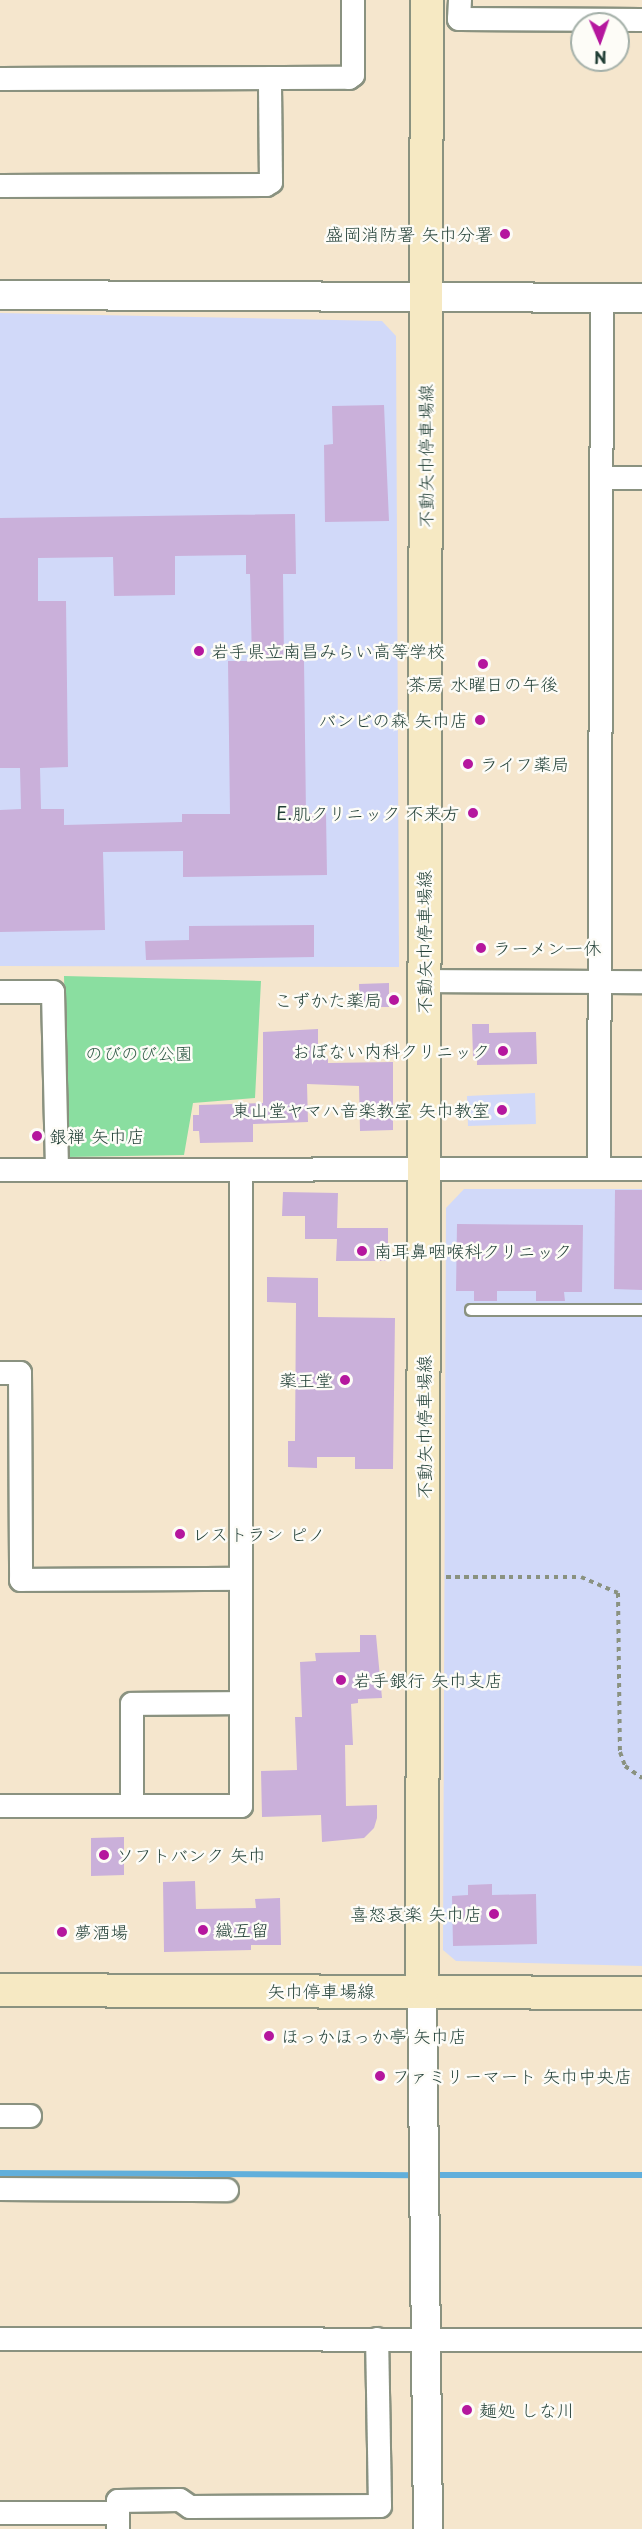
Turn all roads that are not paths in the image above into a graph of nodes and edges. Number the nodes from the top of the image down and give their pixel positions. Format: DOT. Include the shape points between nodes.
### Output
graph roads {
  1 [pos="353,0"];
  2 [pos="427,0"];
  3 [pos="460,0"];
  4 [pos="642,20"];
  5 [pos="270,78"];
  6 [pos="0,79"];
  7 [pos="0,186"];
  8 [pos="0,296"];
  9 [pos="426,296"];
  10 [pos="602,298"];
  11 [pos="642,298"];
  12 [pos="602,478"];
  13 [pos="642,478"];
  14 [pos="425,981"];
  15 [pos="599,981"];
  16 [pos="642,981"];
  17 [pos="0,992"];
  18 [pos="422,1168"];
  19 [pos="599,1169"];
  20 [pos="642,1169"];
  21 [pos="0,1170"];
  22 [pos="57,1170"];
  23 [pos="242,1171"];
  24 [pos="471,1310"];
  25 [pos="642,1310"];
  26 [pos="0,1373"];
  27 [pos="241,1579"];
  28 [pos="241,1703"];
  29 [pos="0,1806"];
  30 [pos="132,1806"];
  31 [pos="0,1990"];
  32 [pos="422,1991"];
  33 [pos="642,1993"];
  34 [pos="0,2116"];
  35 [pos="30,2116"];
  36 [pos="0,2189"];
  37 [pos="227,2190"];
  38 [pos="0,2339"];
  39 [pos="377,2339"];
  40 [pos="427,2339"];
  41 [pos="642,2340"];
  42 [pos="0,2513"];
  43 [pos="118,2521"];
  44 [pos="428,2529"];
  1 -- 5 [label="street" via="353,75"];
  2 -- 9 [label="main road, 不動矢巾停車場線"];
  3 -- 4 [label="street" via="459,19"];
  5 -- 6 [label="street"];
  5 -- 7 [label="street" via="271,182 266,185"];
  8 -- 9 [label="street"];
  9 -- 10 [label="street"];
  9 -- 14 [label="main road, 不動矢巾停車場線"];
  10 -- 11 [label="street"];
  10 -- 12 [label="street"];
  12 -- 13 [label="street"];
  12 -- 15 [label="street"];
  14 -- 15 [label="street"];
  14 -- 18 [label="main road, 不動矢巾停車場線"];
  15 -- 16 [label="street"];
  15 -- 19 [label="street"];
  17 -- 22 [label="street" via="53,992"];
  18 -- 19 [label="street"];
  18 -- 23 [label="street"];
  18 -- 32 [label="main road, 不動矢巾停車場線"];
  19 -- 20 [label="street"];
  21 -- 22 [label="street"];
  22 -- 23 [label="street"];
  23 -- 27 [label="street"];
  24 -- 25 [label="lane"];
  26 -- 27 [label="street" via="20,1373 21,1580"];
  27 -- 28 [label="street"];
  28 -- 30 [label="street" via="132,1704"];
  28 -- 30 [label="street" via="241,1806"];
  29 -- 30 [label="street"];
  31 -- 32 [label="main road, 矢巾停車場線"];
  32 -- 33 [label="main road, 矢巾停車場線"];
  32 -- 40 [label="street"];
  34 -- 35 [label="street"];
  36 -- 37 [label="street"];
  38 -- 39 [label="street"];
  39 -- 40 [label="street"];
  39 -- 43 [label="street" via="380,2506 190,2507 180,2500 118,2501"];
  40 -- 41 [label="street"];
  40 -- 44 [label="street"];
  42 -- 43 [label="street"];
}
